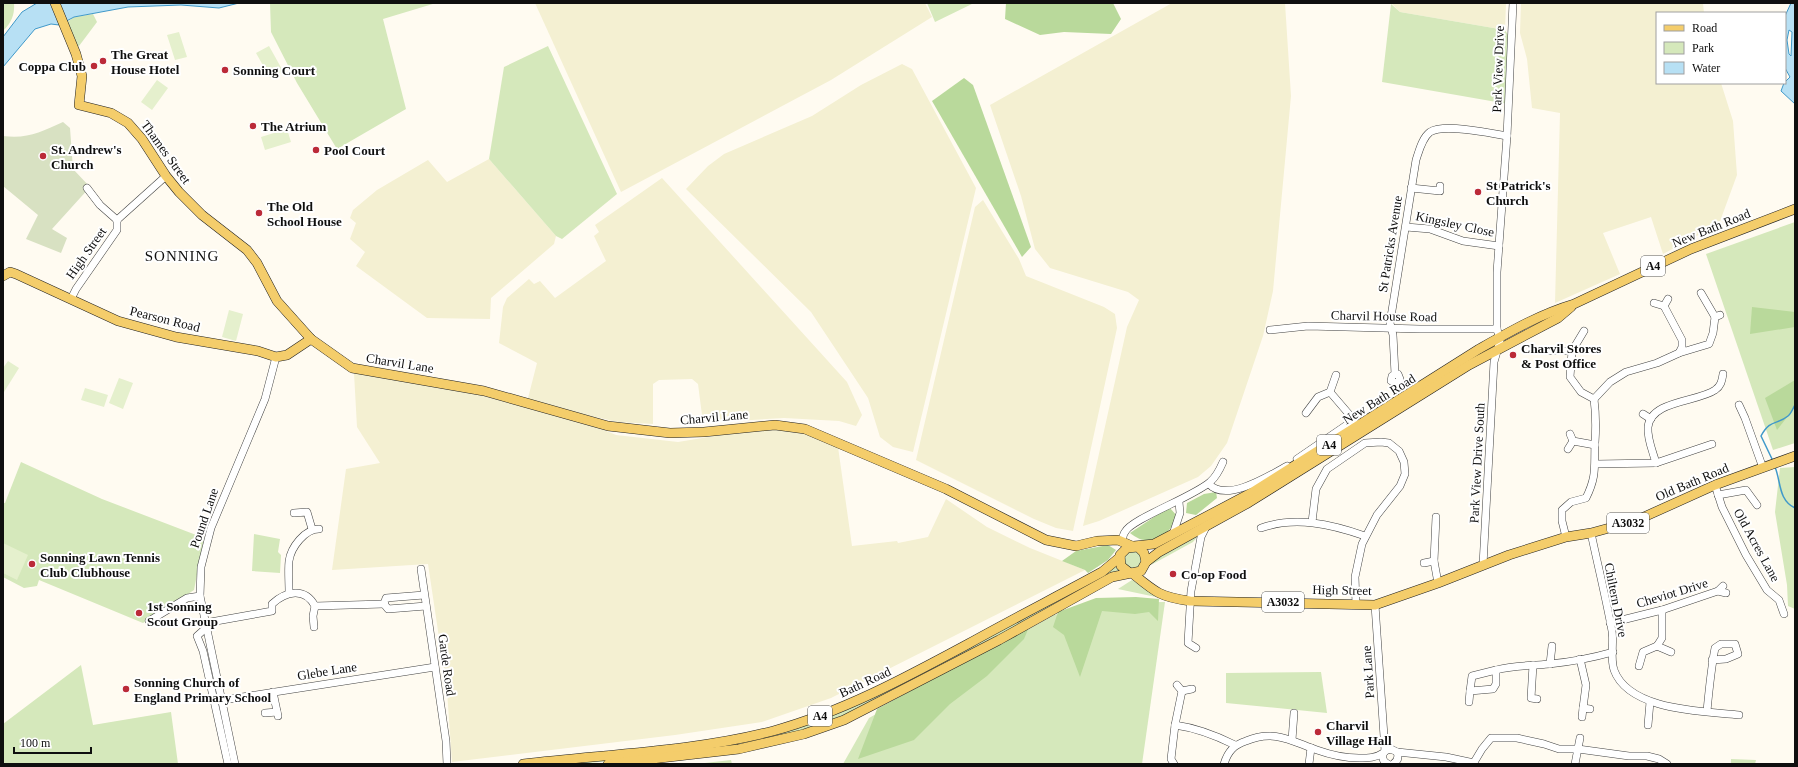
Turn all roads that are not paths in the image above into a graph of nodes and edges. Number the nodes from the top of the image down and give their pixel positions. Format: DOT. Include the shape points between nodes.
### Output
graph roads {
  1 [pos="56,3"];
  2 [pos="1513,3"];
  3 [pos="1507,136"];
  4 [pos="166,176"];
  5 [pos="87,188"];
  6 [pos="1411,188"];
  7 [pos="1440,191"];
  8 [pos="1795,209"];
  9 [pos="117,220"];
  10 [pos="1406,227"];
  11 [pos="1499,246"];
  12 [pos="3,276"];
  13 [pos="1701,293"];
  14 [pos="71,299"];
  15 [pos="1668,299"];
  16 [pos="1654,303"];
  17 [pos="1574,304"];
  18 [pos="1664,306"];
  19 [pos="1391,328"];
  20 [pos="1497,329"];
  21 [pos="1270,330"];
  22 [pos="1584,331"];
  23 [pos="1498,338"];
  24 [pos="311,339"];
  25 [pos="1498,350"];
  26 [pos="1545,351"];
  27 [pos="1572,351"];
  28 [pos="1679,353"];
  29 [pos="276,357"];
  30 [pos="1490,359"];
  31 [pos="1476,361"];
  32 [pos="1395,374"];
  33 [pos="1723,374"];
  34 [pos="1336,375"];
  35 [pos="1330,392"];
  36 [pos="1594,399"];
  37 [pos="1739,405"];
  38 [pos="1306,413"];
  39 [pos="1642,414"];
  40 [pos="1651,419"];
  41 [pos="1712,444"];
  42 [pos="1595,445"];
  43 [pos="1568,449"];
  44 [pos="1795,456"];
  45 [pos="1223,462"];
  46 [pos="1656,463"];
  47 [pos="1596,464"];
  48 [pos="1766,467"];
  49 [pos="1209,484"];
  50 [pos="1715,485"];
  51 [pos="1718,495"];
  52 [pos="1179,502"];
  53 [pos="1758,505"];
  54 [pos="294,513"];
  55 [pos="1436,517"];
  56 [pos="1312,522"];
  57 [pos="1206,527"];
  58 [pos="1261,528"];
  59 [pos="1591,533"];
  60 [pos="1173,534"];
  61 [pos="1365,536"];
  62 [pos="1566,537"];
  63 [pos="1110,540"];
  64 [pos="1122,541"];
  65 [pos="1133,546"];
  66 [pos="1120,555"];
  67 [pos="1434,561"];
  68 [pos="1424,563"];
  69 [pos="1145,564"];
  70 [pos="1483,565"];
  71 [pos="421,569"];
  72 [pos="1131,573"];
  73 [pos="1438,583"];
  74 [pos="1150,586"];
  75 [pos="289,592"];
  76 [pos="1726,593"];
  77 [pos="424,595"];
  78 [pos="200,596"];
  79 [pos="1190,601"];
  80 [pos="384,604"];
  81 [pos="1356,604"];
  82 [pos="1375,605"];
  83 [pos="315,606"];
  84 [pos="426,606"];
  85 [pos="1662,610"];
  86 [pos="1784,614"];
  87 [pos="149,621"];
  88 [pos="1610,624"];
  89 [pos="205,626"];
  90 [pos="314,626"];
  91 [pos="1180,641"];
  92 [pos="1188,643"];
  93 [pos="1552,646"];
  94 [pos="1657,646"];
  95 [pos="1196,648"];
  96 [pos="1613,652"];
  97 [pos="1671,652"];
  98 [pos="1580,659"];
  99 [pos="1712,660"];
  100 [pos="1550,664"];
  101 [pos="1533,665"];
  102 [pos="1639,666"];
  103 [pos="435,667"];
  104 [pos="1496,670"];
  105 [pos="1192,689"];
  106 [pos="273,692"];
  107 [pos="1470,692"];
  108 [pos="1531,699"];
  109 [pos="223,700"];
  110 [pos="1469,702"];
  111 [pos="1650,702"];
  112 [pos="1707,712"];
  113 [pos="265,713"];
  114 [pos="1296,715"];
  115 [pos="1739,715"];
  116 [pos="1582,717"];
  117 [pos="1175,725"];
  118 [pos="1648,725"];
  119 [pos="1580,738"];
  120 [pos="1292,740"];
  121 [pos="1235,745"];
  122 [pos="1311,748"];
  123 [pos="1578,749"];
  124 [pos="234,750"];
  125 [pos="225,752"];
  126 [pos="1391,758"];
  127 [pos="1170,762"];
  128 [pos="1474,763"];
  129 [pos="228,764"];
  130 [pos="236,764"];
  131 [pos="447,764"];
  132 [pos="524,764"];
  133 [pos="608,764"];
  134 [pos="1224,764"];
  135 [pos="1309,764"];
  136 [pos="1575,764"];
  137 [pos="1667,764"];
  1 -- 4 [label="main road, Thames Street" via="82,76 79,104 111,113 128,123 142,139"];
  2 -- 3 [label="street, Park View Drive"];
  3 -- 6 [label="street, St Patricks Avenue" via="1478,130 1430,132 1416,160"];
  3 -- 11 [label="street, Park View Drive"];
  4 -- 9 [label="street, High Street"];
  4 -- 24 [label="main road, Thames Street" via="202,215 247,250 277,301"];
  5 -- 9 [label="street, High Street" via="100,205"];
  6 -- 7 [label="street, St Patricks Avenue"];
  6 -- 10 [label="street, St Patricks Avenue"];
  8 -- 17 [label="main road, New Bath Road / A4" via="1691,249"];
  9 -- 14 [label="street, High Street" via="117,230"];
  10 -- 11 [label="street, Kingsley Close" via="1430,229 1463,241"];
  10 -- 19 [label="street, St Patricks Avenue"];
  11 -- 20 [label="street, Park View Drive"];
  12 -- 14 [label="main road, Pearson Road" via="10,272 16,274"];
  13 -- 28 [label="street" via="1717,316 1709,344"];
  14 -- 29 [label="main road, Pearson Road" via="118,321 176,337 258,351"];
  15 -- 18 [label="street"];
  16 -- 18 [label="street"];
  17 -- 23 [label="main road, New Bath Road / A4" via="1552,311"];
  17 -- 25 [label="main road, New Bath Road / A4" via="1558,318"];
  18 -- 28 [label="street" via="1682,340"];
  19 -- 20 [label="street, Charvil House Road"];
  19 -- 21 [label="street, Charvil House Road" via="1308,326"];
  19 -- 32 [label="street, St Patricks Avenue"];
  20 -- 23 [label="street, Park View Drive"];
  22 -- 27 [label="street"];
  23 -- 25 [label="street"];
  23 -- 31 [label="street" via="1490,350"];
  23 -- 60 [label="main road, New Bath Road / A4" via="1251,493"];
  24 -- 29 [label="main road" via="287,355"];
  24 -- 63 [label="main road, Charvil Lane" via="352,368 484,391 608,426 670,434 775,425 805,429 946,489 1046,540 1076,546"];
  25 -- 30 [label="main road, New Bath Road / A4"];
  26 -- 27 [label="street"];
  27 -- 36 [label="street" via="1570,377 1581,392"];
  28 -- 36 [label="street" via="1657,363 1625,369"];
  29 -- 78 [label="street, Pound Lane" via="265,399 211,528 201,567"];
  30 -- 31 [label="main road, New Bath Road / A4"];
  30 -- 70 [label="street, Park View Drive South"];
  31 -- 57 [label="main road, New Bath Road / A4"];
  33 -- 40 [label="street" via="1721,384 1714,391 1696,399 1679,401 1659,411"];
  34 -- 35 [label="street"];
  35 -- 38 [label="street" via="1318,397"];
  35 -- 49 [label="street" via="1354,420 1286,466 1243,489 1220,490"];
  36 -- 42 [label="street" via="1597,424"];
  37 -- 48 [label="street" via="1749,416"];
  39 -- 40 [label="street"];
  40 -- 46 [label="street" via="1648,438"];
  41 -- 46 [label="street" via="1695,455"];
  42 -- 43 [label="street" via="1572,438"];
  42 -- 47 [label="street"];
  44 -- 48 [label="main road, Old Bath Road / A3032"];
  45 -- 49 [label="street"];
  46 -- 47 [label="street"];
  47 -- 62 [label="street" via="1593,484 1586,498 1571,502 1562,510"];
  48 -- 50 [label="main road, Old Bath Road / A3032"];
  49 -- 52 [label="street"];
  50 -- 51 [label="street, Old Acres Lane"];
  50 -- 59 [label="main road, Old Bath Road / A3032" via="1635,521"];
  51 -- 53 [label="street" via="1746,490"];
  51 -- 86 [label="street, Old Acres Lane" via="1746,556 1767,590 1779,600"];
  52 -- 60 [label="street" via="1180,513"];
  52 -- 64 [label="street" via="1133,524 1125,532"];
  54 -- 75 [label="street" via="310,512 316,529 301,539 289,560"];
  55 -- 67 [label="street" via="1431,526"];
  56 -- 58 [label="street" via="1274,524"];
  56 -- 61 [label="street"];
  56 -- 61 [label="street" via="1316,489 1327,469 1365,444 1389,443 1399,451 1404,462 1405,474 1400,486 1377,515"];
  57 -- 69 [label="main road, New Bath Road / A4" via="1159,552"];
  57 -- 79 [label="street"];
  59 -- 62 [label="main road, Old Bath Road / A3032"];
  59 -- 88 [label="street, Chiltern Drive"];
  60 -- 65 [label="main road, New Bath Road / A4" via="1154,544"];
  61 -- 81 [label="street" via="1357,563"];
  62 -- 70 [label="main road, Old Bath Road / A3032"];
  63 -- 64 [label="main road, Charvil Lane"];
  63 -- 66 [label="main road" via="1118,547"];
  64 -- 65 [label="main road, Charvil Lane"];
  65 -- 66 [label="main road, Bath Road / A4" via="1126,548"];
  65 -- 69 [label="main road" via="1144,552"];
  66 -- 72 [label="main road" via="1121,566"];
  66 -- 132 [label="main road, Bath Road / A4" via="1102,572 932,663 861,699 820,716 772,731 721,742"];
  67 -- 68 [label="street"];
  67 -- 73 [label="street"];
  69 -- 72 [label="main road, Bath Road / A4" via="1139,572"];
  69 -- 74 [label="main road"];
  70 -- 73 [label="main road, High Street / A3032"];
  71 -- 77 [label="street, Garde Road"];
  72 -- 74 [label="main road, High Street / A3032"];
  72 -- 133 [label="main road, Bath Road / A4" via="1112,577 1000,640 844,720 804,734 739,749"];
  73 -- 82 [label="main road, High Street / A3032"];
  74 -- 79 [label="main road, High Street / A3032" via="1163,596"];
  75 -- 83 [label="street" via="305,595"];
  75 -- 89 [label="street" via="272,604 272,611"];
  76 -- 85 [label="street, Cheviot Drive" via="1721,588"];
  77 -- 80 [label="street" via="386,598"];
  77 -- 84 [label="street, Garde Road"];
  78 -- 87 [label="street" via="187,598"];
  78 -- 89 [label="street, Pound Lane"];
  79 -- 81 [label="main road, High Street / A3032"];
  79 -- 92 [label="street"];
  80 -- 83 [label="street"];
  80 -- 84 [label="street" via="388,609"];
  81 -- 82 [label="main road, High Street / A3032"];
  82 -- 126 [label="street, Park Lane" via="1385,738"];
  83 -- 90 [label="street" via="312,616"];
  84 -- 103 [label="street, Garde Road"];
  85 -- 88 [label="street, Cheviot Drive"];
  85 -- 94 [label="street" via="1662,638"];
  88 -- 96 [label="street, Chiltern Drive"];
  89 -- 109 [label="street, Pound Lane"];
  89 -- 125 [label="street" via="197,636 203,651"];
  91 -- 92 [label="street"];
  92 -- 95 [label="street"];
  93 -- 100 [label="street"];
  94 -- 97 [label="street"];
  94 -- 102 [label="street" via="1643,652"];
  96 -- 98 [label="street"];
  96 -- 111 [label="street, Chiltern Drive" via="1613,668 1618,680"];
  98 -- 100 [label="street"];
  98 -- 116 [label="street" via="1586,685 1586,708"];
  99 -- 112 [label="street"];
  100 -- 101 [label="street"];
  101 -- 104 [label="street" via="1517,665"];
  101 -- 108 [label="street"];
  103 -- 106 [label="street, Glebe Lane"];
  103 -- 131 [label="street, Garde Road"];
  104 -- 107 [label="street" via="1472,676"];
  104 -- 107 [label="street" via="1496,684 1493,689"];
  105 -- 117 [label="street" via="1179,688"];
  106 -- 109 [label="street, Glebe Lane"];
  106 -- 113 [label="street" via="277,714"];
  107 -- 110 [label="street"];
  109 -- 124 [label="street, Pound Lane"];
  111 -- 112 [label="street, Chiltern Drive"];
  111 -- 118 [label="street"];
  112 -- 115 [label="street, Chiltern Drive"];
  114 -- 120 [label="street"];
  117 -- 121 [label="street" via="1193,727"];
  117 -- 127 [label="street"];
  119 -- 123 [label="street"];
  120 -- 121 [label="street" via="1274,735 1257,736"];
  120 -- 122 [label="street"];
  121 -- 134 [label="street"];
  122 -- 126 [label="street" via="1347,758"];
  122 -- 135 [label="street"];
  123 -- 128 [label="street" via="1559,749 1517,738 1492,738"];
  123 -- 136 [label="street"];
  123 -- 137 [label="street" via="1647,756"];
  124 -- 125 [label="street"];
  124 -- 130 [label="street, Pound Lane"];
  125 -- 129 [label="street"];
  126 -- 128 [label="street" via="1411,754 1446,756"];
}
